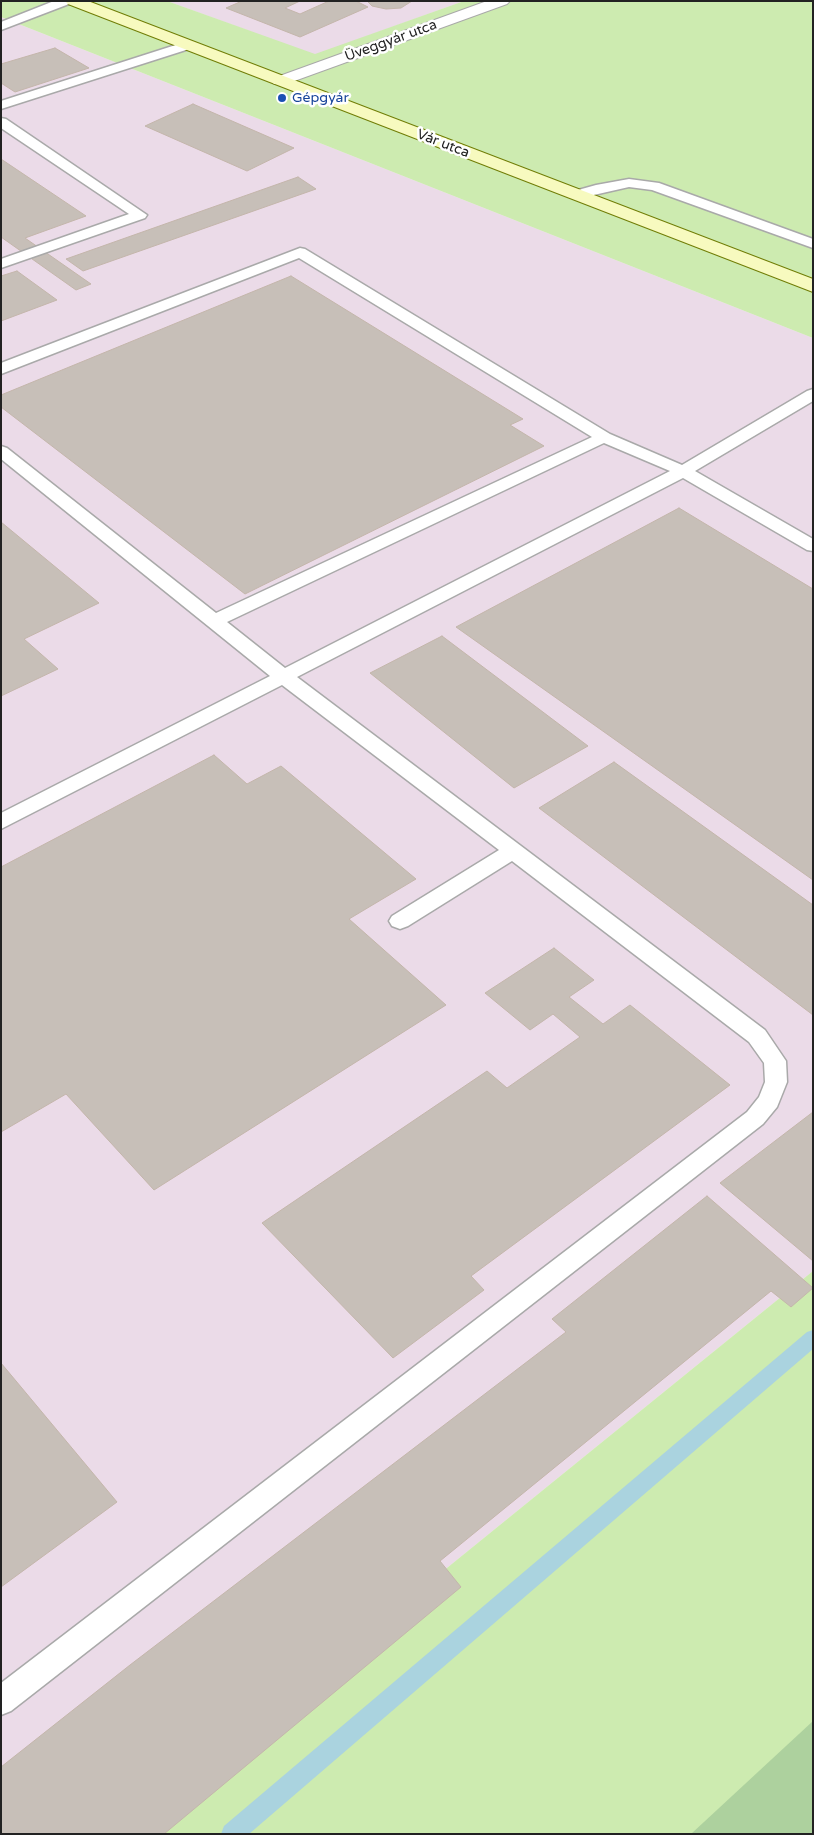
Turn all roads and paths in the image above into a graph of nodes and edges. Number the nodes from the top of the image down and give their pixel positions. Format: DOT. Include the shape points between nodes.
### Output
graph roads {
  1 [pos="65,1"];
  2 [pos="73,1"];
  3 [pos="502,1"];
  4 [pos="1,26"];
  5 [pos="185,46"];
  6 [pos="280,82"];
  7 [pos="1,106"];
  8 [pos="1,122"];
  9 [pos="576,195"];
  10 [pos="813,244"];
  11 [pos="1,264"];
  12 [pos="813,286"];
  13 [pos="1,369"];
  14 [pos="813,394"];
  15 [pos="604,436"];
  16 [pos="1,451"];
  17 [pos="19,465"];
  18 [pos="683,471"];
  19 [pos="1,472"];
  20 [pos="813,546"];
  21 [pos="215,621"];
  22 [pos="283,676"];
  23 [pos="1,822"];
  24 [pos="514,851"];
  25 [pos="400,921"];
  26 [pos="1,1701"];
  1 -- 4 [label="lane"];
  2 -- 5 [label="main road, Vár utca"];
  3 -- 6 [label="street, Üveggyár utca"];
  5 -- 6 [label="main road, Vár utca"];
  5 -- 7 [label="lane"];
  6 -- 9 [label="main road, Vár utca"];
  8 -- 11 [label="lane" via="140,215"];
  9 -- 10 [label="lane" via="629,184 654,186"];
  9 -- 12 [label="main road, Vár utca"];
  13 -- 15 [label="lane" via="300,252"];
  14 -- 18 [label="lane"];
  15 -- 18 [label="lane"];
  15 -- 21 [label="lane"];
  16 -- 17 [label="lane"];
  17 -- 19 [label="lane"];
  17 -- 21 [label="lane"];
  18 -- 20 [label="lane"];
  18 -- 22 [label="lane"];
  21 -- 22 [label="lane"];
  22 -- 23 [label="lane"];
  22 -- 24 [label="lane"];
  24 -- 25 [label="lane"];
  24 -- 26 [label="lane" via="757,1036 774,1061 776,1082 769,1101 755,1118"];
}
